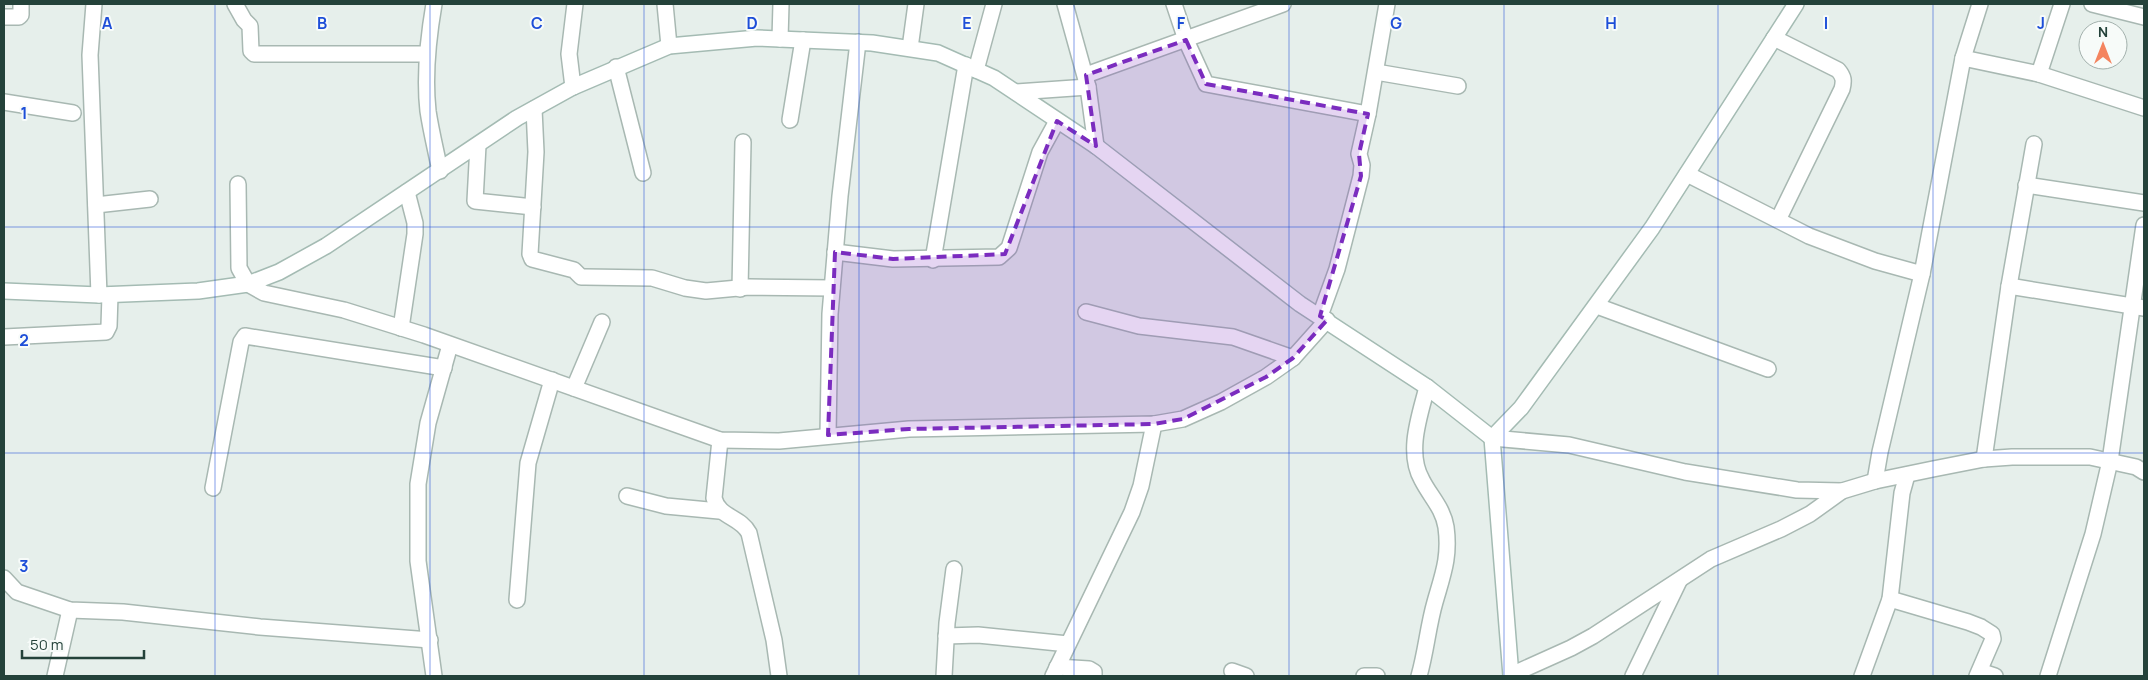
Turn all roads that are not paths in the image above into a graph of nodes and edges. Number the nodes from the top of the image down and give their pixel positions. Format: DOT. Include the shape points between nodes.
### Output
graph roads {
  1 [pos="21,4"];
  2 [pos="94,4"];
  3 [pos="236,4"];
  4 [pos="434,4"];
  5 [pos="575,4"];
  6 [pos="665,4"];
  7 [pos="781,4"];
  8 [pos="916,4"];
  9 [pos="994,4"];
  10 [pos="1065,4"];
  11 [pos="1174,4"];
  12 [pos="1281,4"];
  13 [pos="1387,4"];
  14 [pos="1796,4"];
  15 [pos="1980,4"];
  16 [pos="2062,4"];
  17 [pos="2092,4"];
  18 [pos="4,17"];
  19 [pos="2144,17"];
  20 [pos="1774,38"];
  21 [pos="780,39"];
  22 [pos="802,40"];
  23 [pos="1186,40"];
  24 [pos="858,42"];
  25 [pos="668,46"];
  26 [pos="910,48"];
  27 [pos="427,54"];
  28 [pos="1963,58"];
  29 [pos="616,67"];
  30 [pos="971,67"];
  31 [pos="1376,72"];
  32 [pos="2039,74"];
  33 [pos="1087,81"];
  34 [pos="1458,86"];
  35 [pos="573,87"];
  36 [pos="1016,92"];
  37 [pos="4,102"];
  38 [pos="2144,108"];
  39 [pos="534,109"];
  40 [pos="73,113"];
  41 [pos="1368,114"];
  42 [pos="790,120"];
  43 [pos="1057,121"];
  44 [pos="743,142"];
  45 [pos="2034,144"];
  46 [pos="478,146"];
  47 [pos="1096,146"];
  48 [pos="440,171"];
  49 [pos="643,173"];
  50 [pos="1687,174"];
  51 [pos="238,184"];
  52 [pos="2026,185"];
  53 [pos="407,192"];
  54 [pos="150,199"];
  55 [pos="2144,203"];
  56 [pos="96,204"];
  57 [pos="533,207"];
  58 [pos="1778,220"];
  59 [pos="2144,225"];
  60 [pos="836,252"];
  61 [pos="933,260"];
  62 [pos="1922,274"];
  63 [pos="248,284"];
  64 [pos="2009,286"];
  65 [pos="740,288"];
  66 [pos="832,288"];
  67 [pos="4,290"];
  68 [pos="104,295"];
  69 [pos="1597,306"];
  70 [pos="2139,307"];
  71 [pos="1086,312"];
  72 [pos="1324,318"];
  73 [pos="602,322"];
  74 [pos="401,328"];
  75 [pos="4,337"];
  76 [pos="450,345"];
  77 [pos="1293,358"];
  78 [pos="444,368"];
  79 [pos="1768,369"];
  80 [pos="552,380"];
  81 [pos="1427,387"];
  82 [pos="574,388"];
  83 [pos="1154,424"];
  84 [pos="828,435"];
  85 [pos="1492,438"];
  86 [pos="720,440"];
  87 [pos="1984,460"];
  88 [pos="2110,461"];
  89 [pos="2144,472"];
  90 [pos="1907,475"];
  91 [pos="1875,481"];
  92 [pos="213,488"];
  93 [pos="1842,491"];
  94 [pos="627,496"];
  95 [pos="719,511"];
  96 [pos="954,569"];
  97 [pos="4,578"];
  98 [pos="1679,580"];
  99 [pos="1890,599"];
  100 [pos="517,600"];
  101 [pos="70,610"];
  102 [pos="946,636"];
  103 [pos="430,640"];
  104 [pos="1068,644"];
  105 [pos="1055,672"];
  106 [pos="1978,674"];
  107 [pos="1511,675"];
  108 [pos="55,676"];
  109 [pos="434,676"];
  110 [pos="779,676"];
  111 [pos="944,676"];
  112 [pos="1094,676"];
  113 [pos="1364,676"];
  114 [pos="1377,676"];
  115 [pos="1419,676"];
  116 [pos="1633,676"];
  117 [pos="1862,676"];
  118 [pos="1995,676"];
  119 [pos="2048,676"];
  1 -- 18 [label="street" via="19,17"];
  2 -- 56 [label="street" via="90,55"];
  3 -- 27 [label="street" via="252,29 251,51 254,54"];
  4 -- 27 [label="street"];
  5 -- 35 [label="street" via="569,54"];
  6 -- 25 [label="street"];
  7 -- 21 [label="street"];
  8 -- 26 [label="street"];
  9 -- 30 [label="street"];
  10 -- 33 [label="street"];
  11 -- 23 [label="street"];
  12 -- 23 [label="street"];
  13 -- 31 [label="street"];
  14 -- 20 [label="street"];
  15 -- 28 [label="street"];
  16 -- 32 [label="street"];
  17 -- 19 [label="street"];
  20 -- 50 [label="street"];
  20 -- 58 [label="street" via="1838,70 1844,82"];
  21 -- 22 [label="street"];
  21 -- 25 [label="street"];
  22 -- 24 [label="street"];
  22 -- 42 [label="street"];
  23 -- 33 [label="street"];
  23 -- 41 [label="street" via="1206,84"];
  24 -- 26 [label="street"];
  24 -- 60 [label="street"];
  25 -- 29 [label="street"];
  26 -- 30 [label="street" via="938,53"];
  27 -- 48 [label="street" via="428,112"];
  28 -- 32 [label="street"];
  28 -- 62 [label="street"];
  29 -- 35 [label="street"];
  29 -- 49 [label="street"];
  30 -- 36 [label="street"];
  30 -- 61 [label="street"];
  31 -- 34 [label="street"];
  31 -- 41 [label="street"];
  32 -- 38 [label="street"];
  33 -- 36 [label="street"];
  33 -- 47 [label="street"];
  35 -- 39 [label="street"];
  36 -- 43 [label="street"];
  37 -- 40 [label="street"];
  39 -- 46 [label="street"];
  39 -- 57 [label="street"];
  41 -- 72 [label="street" via="1359,154 1361,176"];
  43 -- 47 [label="street"];
  43 -- 61 [label="street" via="1040,152 1005,254"];
  44 -- 65 [label="street"];
  45 -- 52 [label="street"];
  46 -- 48 [label="street"];
  46 -- 57 [label="street" via="476,201"];
  47 -- 72 [label="street" via="1300,304"];
  48 -- 53 [label="street"];
  50 -- 58 [label="street"];
  50 -- 69 [label="street"];
  51 -- 63 [label="street" via="239,268"];
  52 -- 55 [label="street"];
  52 -- 64 [label="street"];
  53 -- 63 [label="street" via="326,246 279,272"];
  53 -- 74 [label="street" via="415,234"];
  54 -- 56 [label="street"];
  56 -- 68 [label="street"];
  57 -- 65 [label="street" via="530,254 536,261 574,270 581,277 652,278 706,292"];
  58 -- 62 [label="street" via="1809,236 1875,261"];
  59 -- 70 [label="street"];
  60 -- 61 [label="street" via="876,258"];
  60 -- 66 [label="street"];
  62 -- 91 [label="street"];
  63 -- 68 [label="street" via="198,291"];
  63 -- 74 [label="street" via="274,296 344,310"];
  64 -- 70 [label="street"];
  64 -- 87 [label="street"];
  65 -- 66 [label="street"];
  66 -- 84 [label="street"];
  67 -- 68 [label="street"];
  68 -- 75 [label="street" via="106,332"];
  69 -- 79 [label="street"];
  69 -- 85 [label="street" via="1521,408"];
  70 -- 88 [label="street"];
  71 -- 77 [label="street" via="1139,326 1233,337"];
  72 -- 77 [label="street"];
  72 -- 81 [label="street"];
  73 -- 82 [label="street"];
  74 -- 76 [label="street"];
  76 -- 78 [label="street"];
  76 -- 80 [label="street"];
  77 -- 83 [label="street" via="1221,402 1183,418"];
  78 -- 92 [label="street" via="245,336 241,342"];
  78 -- 103 [label="street" via="428,423 418,484 418,560"];
  80 -- 82 [label="street"];
  80 -- 100 [label="street" via="528,463"];
  81 -- 85 [label="street"];
  81 -- 115 [label="street" via="1417,425 1416,465 1444,516 1448,547 1446,568"];
  82 -- 86 [label="street"];
  83 -- 84 [label="street" via="909,429"];
  83 -- 104 [label="street" via="1132,512"];
  84 -- 86 [label="street" via="779,441"];
  85 -- 93 [label="street" via="1569,444 1685,472 1797,490"];
  85 -- 107 [label="street"];
  86 -- 95 [label="street" via="714,498"];
  87 -- 88 [label="street" via="2090,457"];
  87 -- 90 [label="street"];
  88 -- 89 [label="street"];
  88 -- 119 [label="street" via="2093,534"];
  90 -- 91 [label="street"];
  90 -- 99 [label="street" via="1902,493"];
  91 -- 93 [label="street"];
  93 -- 98 [label="street" via="1810,514 1711,559"];
  94 -- 95 [label="street" via="666,506"];
  95 -- 110 [label="street" via="740,521 749,533"];
  96 -- 102 [label="street"];
  97 -- 101 [label="street" via="17,592"];
  98 -- 107 [label="street" via="1593,636"];
  98 -- 116 [label="street"];
  99 -- 106 [label="street" via="1968,622 1992,634 1993,639"];
  99 -- 117 [label="street"];
  101 -- 103 [label="street"];
  101 -- 108 [label="street"];
  102 -- 104 [label="street" via="978,635"];
  102 -- 111 [label="street"];
  103 -- 109 [label="street"];
  104 -- 105 [label="street"];
  105 -- 112 [label="street" via="1089,669"];
  106 -- 118 [label="street"];
  113 -- 114 [label="street"];
}
